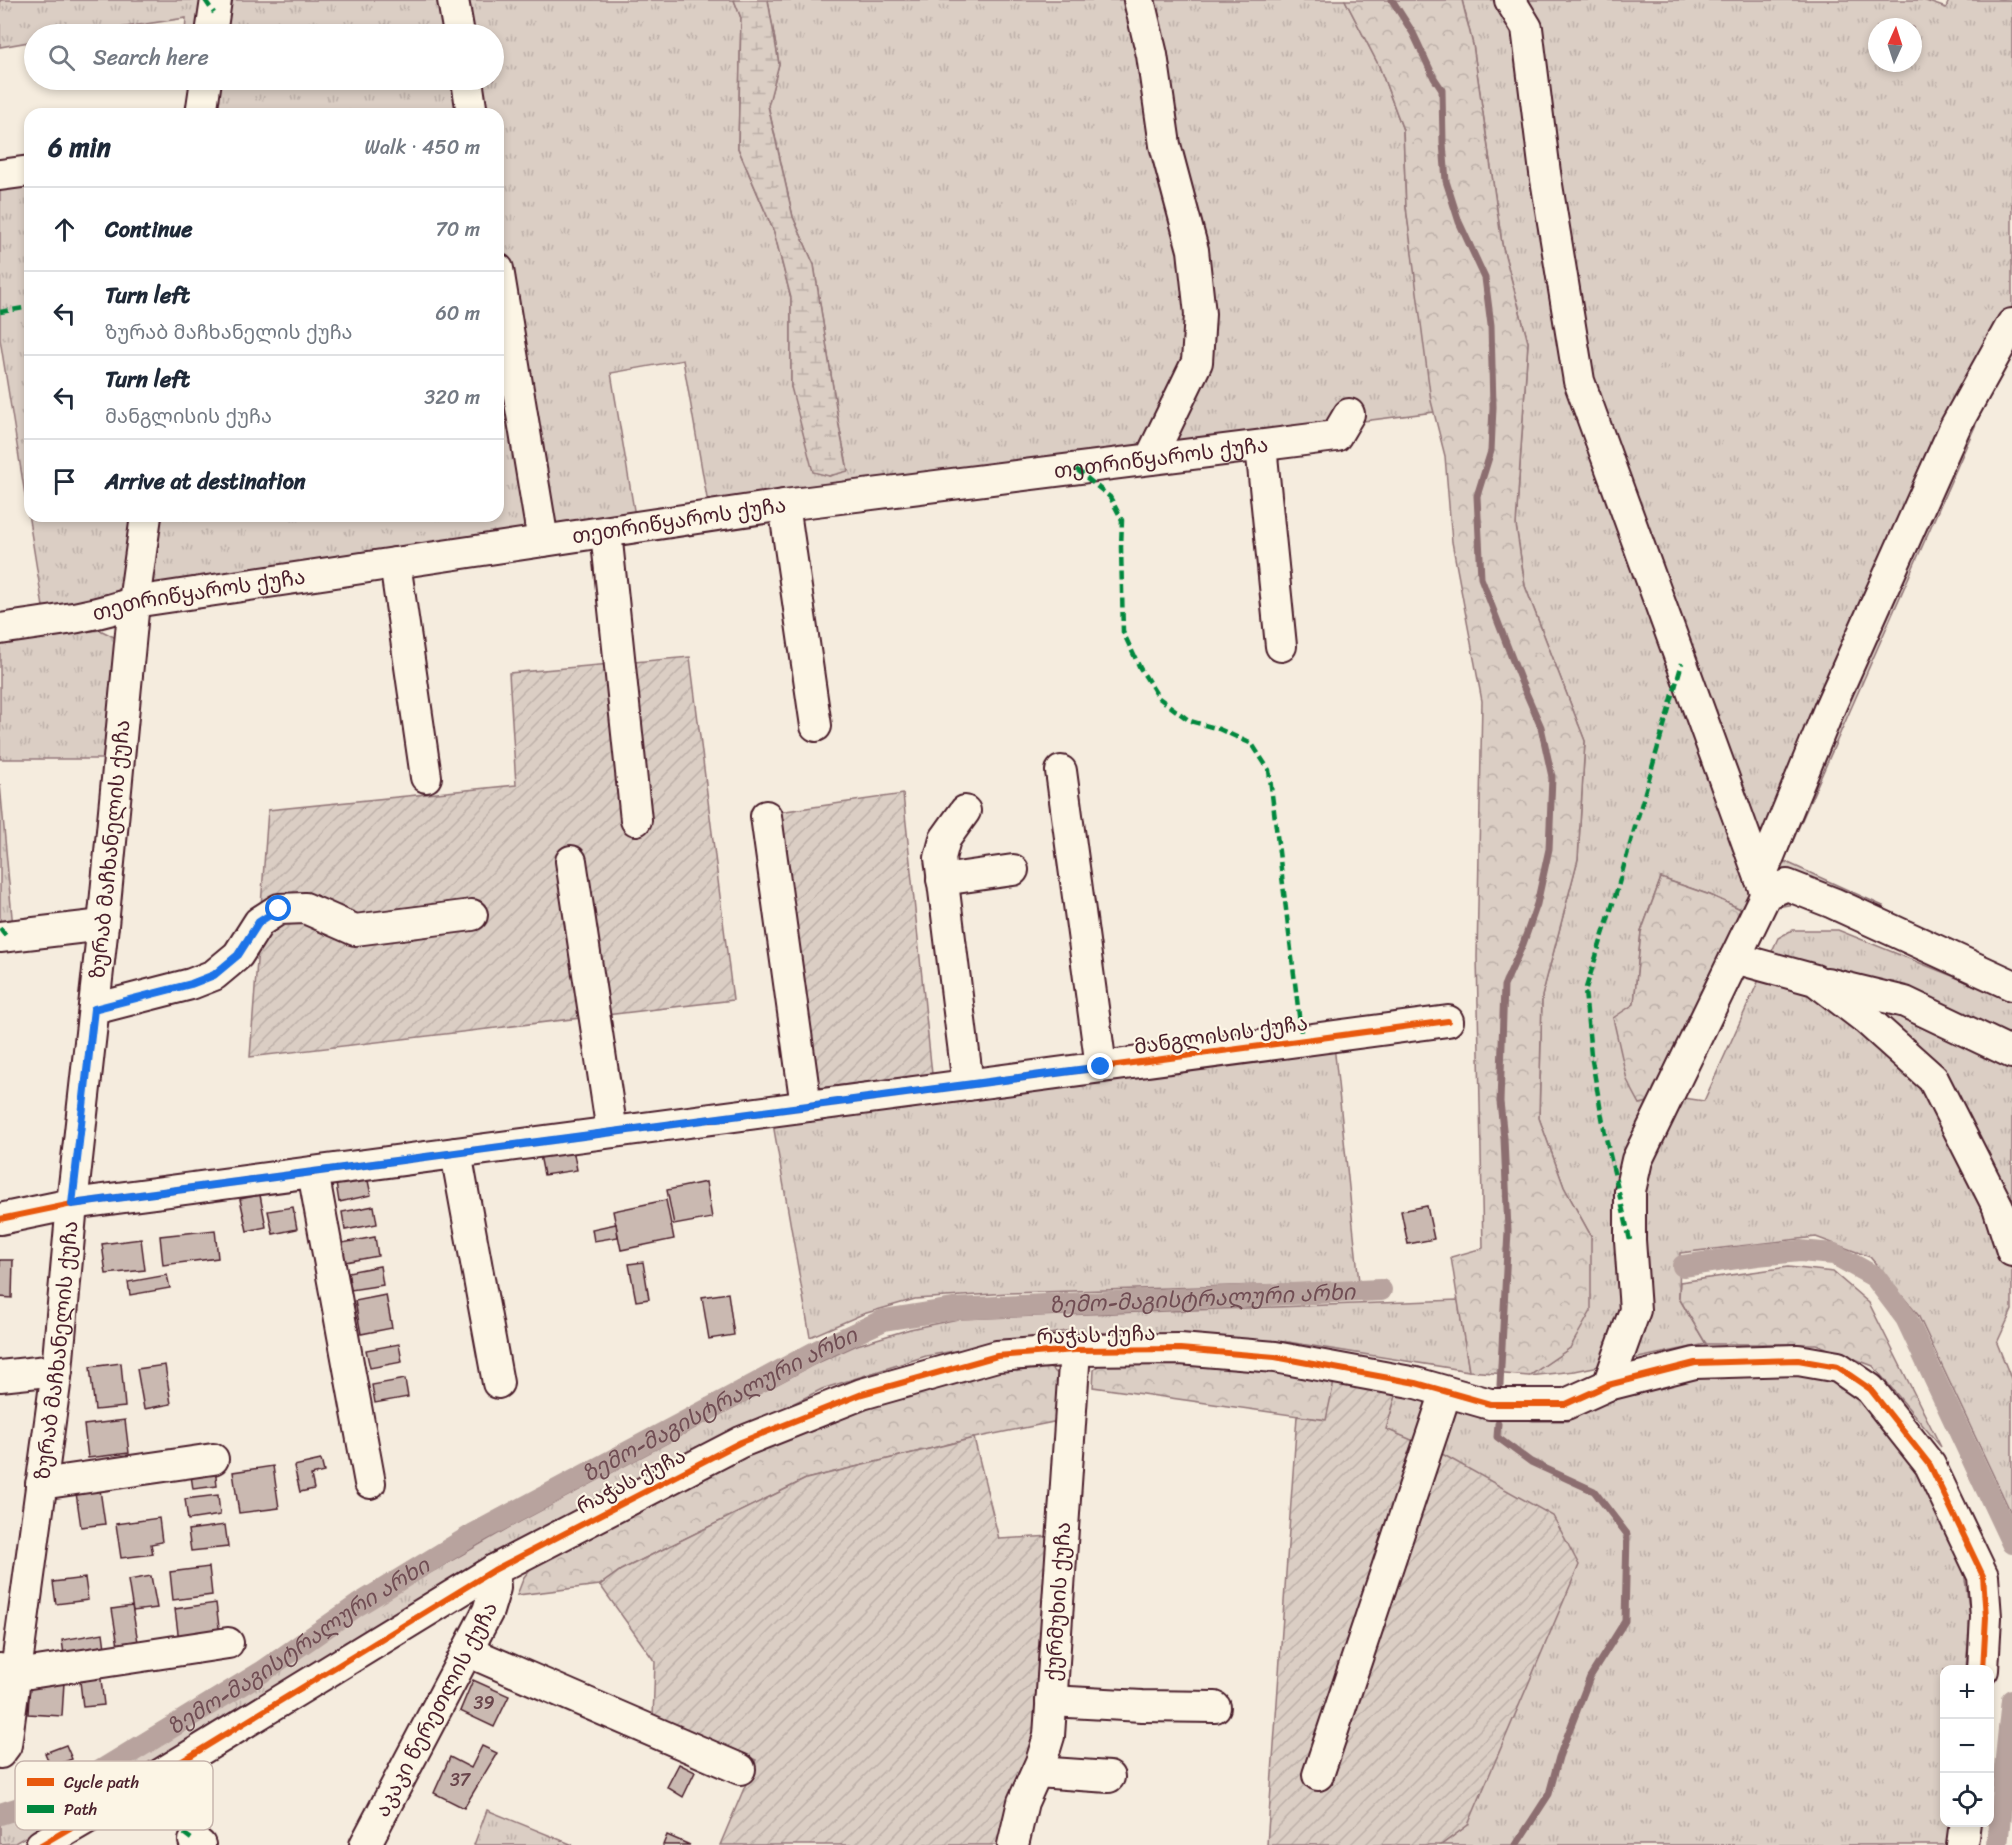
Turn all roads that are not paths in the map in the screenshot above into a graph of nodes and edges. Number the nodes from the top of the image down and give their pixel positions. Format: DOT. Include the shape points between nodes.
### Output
graph roads {
  1 [pos="216,0"];
  2 [pos="453,0"];
  3 [pos="1139,0"];
  4 [pos="1510,0"];
  5 [pos="212,24"];
  6 [pos="457,24"];
  7 [pos="205,90"];
  8 [pos="468,90"];
  9 [pos="202,108"];
  10 [pos="471,108"];
  11 [pos="24,172"];
  12 [pos="0,175"];
  13 [pos="504,305"];
  14 [pos="2012,324"];
  15 [pos="1349,414"];
  16 [pos="1261,446"];
  17 [pos="1150,459"];
  18 [pos="784,505"];
  19 [pos="145,522"];
  20 [pos="606,532"];
  21 [pos="543,541"];
  22 [pos="395,563"];
  23 [pos="134,602"];
  24 [pos="0,629"];
  25 [pos="1281,646"];
  26 [pos="816,726"];
  27 [pos="1061,771"];
  28 [pos="426,777"];
  29 [pos="965,811"];
  30 [pos="766,816"];
  31 [pos="636,820"];
  32 [pos="571,861"];
  33 [pos="1013,870"];
  34 [pos="942,880"];
  35 [pos="1763,886"];
  36 [pos="472,915"];
  37 [pos="103,925"];
  38 [pos="0,937"];
  39 [pos="1735,958"];
  40 [pos="1815,980"];
  41 [pos="2012,985"];
  42 [pos="94,1009"];
  43 [pos="1448,1021"];
  44 [pos="2012,1053"];
  45 [pos="1101,1067"];
  46 [pos="968,1085"];
  47 [pos="806,1106"];
  48 [pos="612,1132"];
  49 [pos="456,1153"];
  50 [pos="313,1172"];
  51 [pos="72,1204"];
  52 [pos="0,1218"];
  53 [pos="2012,1251"];
  54 [pos="1075,1350"];
  55 [pos="57,1370"];
  56 [pos="0,1376"];
  57 [pos="498,1383"];
  58 [pos="1608,1385"];
  59 [pos="1446,1392"];
  60 [pos="213,1459"];
  61 [pos="370,1483"];
  62 [pos="41,1484"];
  63 [pos="494,1570"];
  64 [pos="228,1642"];
  65 [pos="467,1651"];
  66 [pos="1983,1665"];
  67 [pos="8,1670"];
  68 [pos="1051,1701"];
  69 [pos="1215,1707"];
  70 [pos="0,1753"];
  71 [pos="182,1761"];
  72 [pos="740,1769"];
  73 [pos="1036,1772"];
  74 [pos="1318,1775"];
  75 [pos="1109,1777"];
  76 [pos="1964,1827"];
  77 [pos="66,1830"];
  78 [pos="40,1845"];
  79 [pos="365,1845"];
  80 [pos="1013,1845"];
  81 [pos="1962,1845"];
  1 -- 5 [label="street"];
  2 -- 6 [label="street"];
  3 -- 17 [label="street" via="1152,55 1165,145 1193,250 1200,314 1197,362"];
  4 -- 35 [label="street" via="1527,28 1545,173 1579,381"];
  7 -- 9 [label="street"];
  8 -- 10 [label="street"];
  11 -- 12 [label="street"];
  13 -- 21 [label="street"];
  14 -- 35 [label="street" via="1955,427 1830,707"];
  15 -- 16 [label="street, თეთრიწყაროს ქუჩა" via="1336,436"];
  16 -- 17 [label="street, თეთრიწყაროს ქუჩა"];
  16 -- 25 [label="street"];
  17 -- 18 [label="street, თეთრიწყაროს ქუჩა"];
  18 -- 20 [label="street, თეთრიწყაროს ქუჩა"];
  18 -- 26 [label="street"];
  19 -- 23 [label="street, ზურაბ მაჩხანელის ქუჩა"];
  20 -- 21 [label="street, თეთრიწყაროს ქუჩა"];
  20 -- 31 [label="street"];
  21 -- 22 [label="street, თეთრიწყაროს ქუჩა"];
  22 -- 23 [label="street, თეთრიწყაროს ქუჩა"];
  22 -- 28 [label="street"];
  23 -- 24 [label="street, თეთრიწყაროს ქუჩა" via="89,616"];
  23 -- 37 [label="street, ზურაბ მაჩხანელის ქუჩა"];
  27 -- 45 [label="street"];
  29 -- 34 [label="street" via="945,839 940,858"];
  30 -- 47 [label="street"];
  32 -- 48 [label="street"];
  33 -- 34 [label="street"];
  34 -- 46 [label="street"];
  35 -- 39 [label="street"];
  35 -- 41 [label="street" via="1787,885 1833,903"];
  36 -- 42 [label="street" via="355,930 305,908 279,909 259,922 238,955 214,975"];
  37 -- 38 [label="street"];
  37 -- 42 [label="street, ზურაბ მაჩხანელის ქუჩა"];
  39 -- 40 [label="street"];
  39 -- 58 [label="street" via="1637,1160 1630,1191 1635,1310"];
  40 -- 44 [label="street" via="1905,1002"];
  40 -- 53 [label="street" via="1933,1079 1998,1207"];
  42 -- 51 [label="street, ზურაბ მაჩხანელის ქუჩა"];
  43 -- 45 [label="street, მანგლისის ქუჩა"];
  45 -- 46 [label="street, მანგლისის ქუჩა"];
  46 -- 47 [label="street, მანგლისის ქუჩა"];
  47 -- 48 [label="street, მანგლისის ქუჩა"];
  48 -- 49 [label="street, მანგლისის ქუჩა"];
  49 -- 50 [label="street, მანგლისის ქუჩა"];
  49 -- 57 [label="street"];
  50 -- 51 [label="street, მანგლისის ქუჩა"];
  50 -- 61 [label="street"];
  51 -- 52 [label="street, მანგლისის ქუჩა"];
  51 -- 55 [label="street, ზურაბ მაჩხანელის ქუჩა"];
  54 -- 59 [label="street, რაჭას ქუჩა" via="1180,1349 1275,1357"];
  54 -- 63 [label="street, რაჭას ქუჩა" via="998,1356 862,1394 741,1442"];
  54 -- 68 [label="street, ქურმუხის ქუჩა"];
  55 -- 56 [label="street"];
  55 -- 62 [label="street, ზურაბ მაჩხანელის ქუჩა"];
  58 -- 59 [label="street, რაჭას ქუჩა" via="1566,1404 1490,1404"];
  58 -- 66 [label="street, რაჭას ქუჩა" via="1695,1363 1798,1360 1838,1367 1870,1389 1930,1465 1983,1576"];
  59 -- 74 [label="street"];
  60 -- 62 [label="street"];
  62 -- 67 [label="street, ზურაბ მაჩხანელის ქუჩა"];
  63 -- 65 [label="street, აკაკი წერეთლის ქუჩა" via="495,1588 488,1611"];
  63 -- 71 [label="street, რაჭას ქუჩა"];
  64 -- 67 [label="street" via="30,1673"];
  65 -- 72 [label="street"];
  65 -- 79 [label="street, აკაკი წერეთლის ქუჩა"];
  67 -- 70 [label="street, ზურაბ მაჩხანელის ქუჩა" via="6,1745"];
  68 -- 69 [label="street"];
  68 -- 73 [label="street, ქურმუხის ქუჩა" via="1049,1736"];
  73 -- 75 [label="street"];
  73 -- 80 [label="street, ქურმუხის ქუჩა" via="1023,1802"];
  76 -- 81 [label="street"];
  77 -- 78 [label="street, რაჭას ქუჩა"];
}
